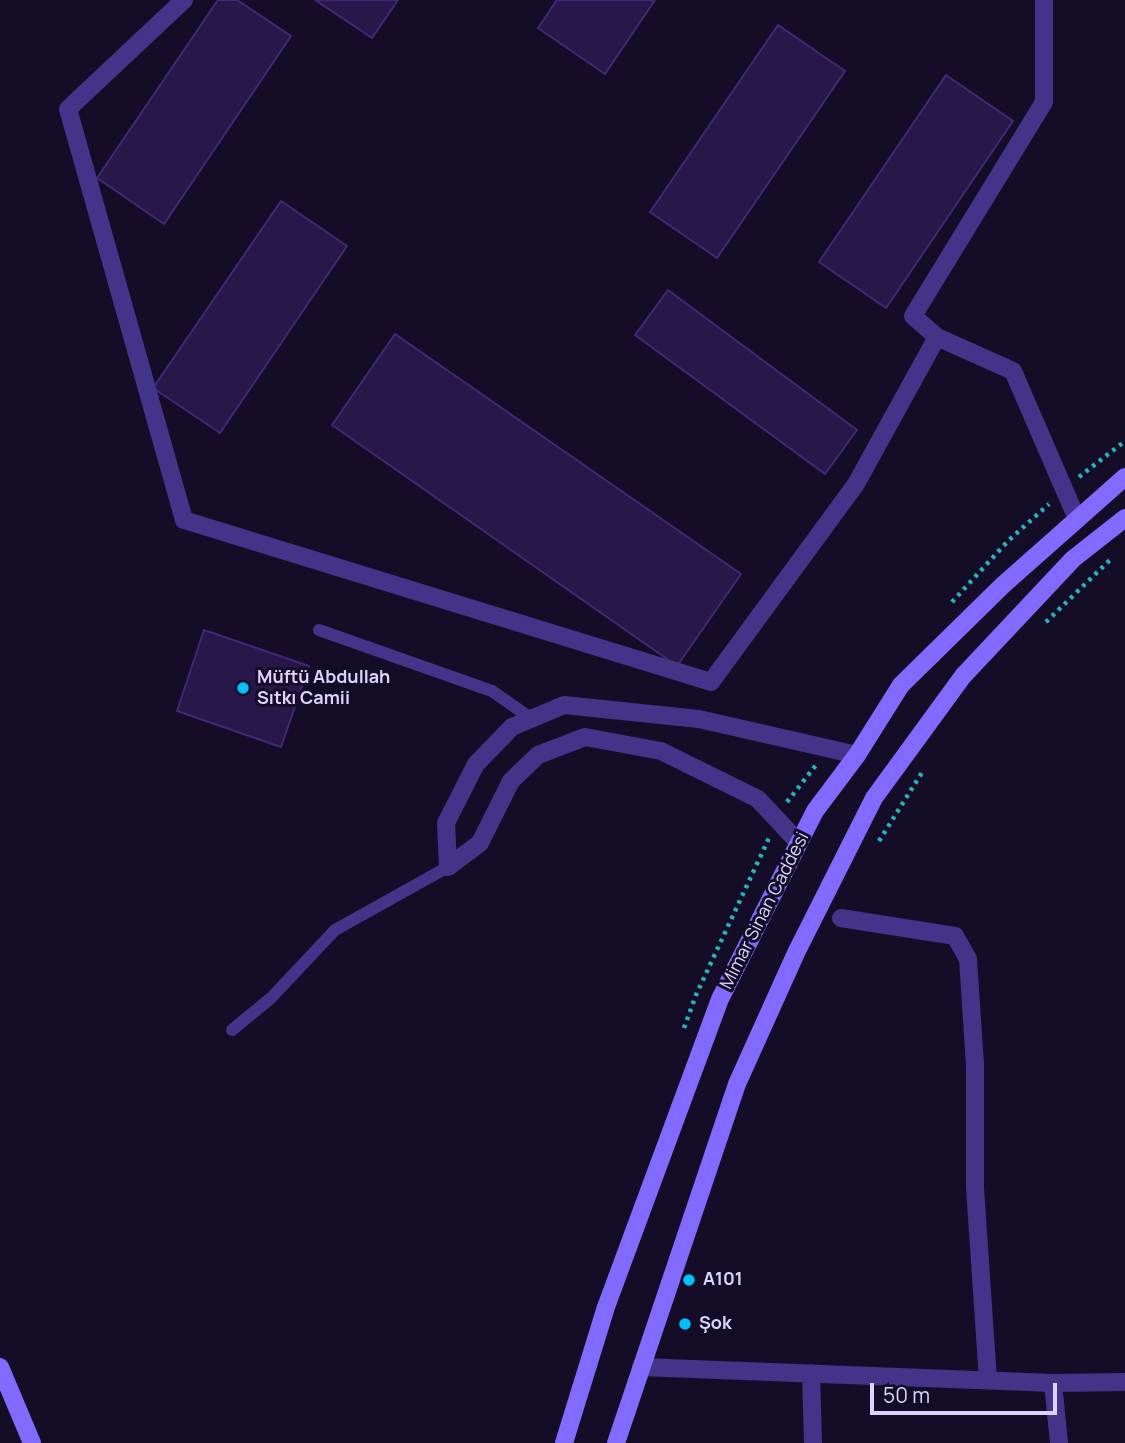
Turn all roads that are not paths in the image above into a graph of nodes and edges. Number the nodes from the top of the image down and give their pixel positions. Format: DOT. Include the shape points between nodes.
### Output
graph roads {
  1 [pos="184,0"];
  2 [pos="1044,0"];
  3 [pos="937,337"];
  4 [pos="1125,477"];
  5 [pos="1125,518"];
  6 [pos="1077,519"];
  7 [pos="319,630"];
  8 [pos="532,719"];
  9 [pos="857,755"];
  10 [pos="799,843"];
  11 [pos="448,867"];
  12 [pos="841,918"];
  13 [pos="232,1030"];
  14 [pos="0,1367"];
  15 [pos="641,1367"];
  16 [pos="811,1373"];
  17 [pos="988,1380"];
  18 [pos="1125,1382"];
  19 [pos="1053,1383"];
  20 [pos="32,1443"];
  21 [pos="564,1443"];
  22 [pos="616,1443"];
  23 [pos="813,1443"];
  24 [pos="1059,1443"];
  1 -- 3 [label="street" via="68,109 184,520 711,682 856,484"];
  2 -- 3 [label="street" via="1044,102 912,316"];
  3 -- 6 [label="street" via="1013,371"];
  4 -- 6 [label="street, Mimar Sinan Caddesi"];
  5 -- 15 [label="street" via="1073,559 963,676 874,798 737,1084"];
  6 -- 9 [label="street, Mimar Sinan Caddesi" via="901,685"];
  7 -- 8 [label="lane" via="492,691"];
  8 -- 9 [label="street" via="564,705 699,719"];
  8 -- 11 [label="street" via="512,727 476,764 446,823"];
  9 -- 10 [label="street, Mimar Sinan Caddesi"];
  10 -- 11 [label="street" via="758,799 661,751 585,737 538,755 511,781 480,843"];
  10 -- 21 [label="street, Mimar Sinan Caddesi" via="720,999 606,1307"];
  11 -- 13 [label="lane" via="335,930 271,998"];
  12 -- 17 [label="street" via="955,936 968,959 975,1065 975,1188"];
  14 -- 20 [label="street"];
  15 -- 16 [label="street"];
  15 -- 22 [label="street"];
  16 -- 17 [label="street"];
  16 -- 23 [label="street"];
  17 -- 19 [label="street"];
  18 -- 19 [label="street"];
  19 -- 24 [label="street"];
}
